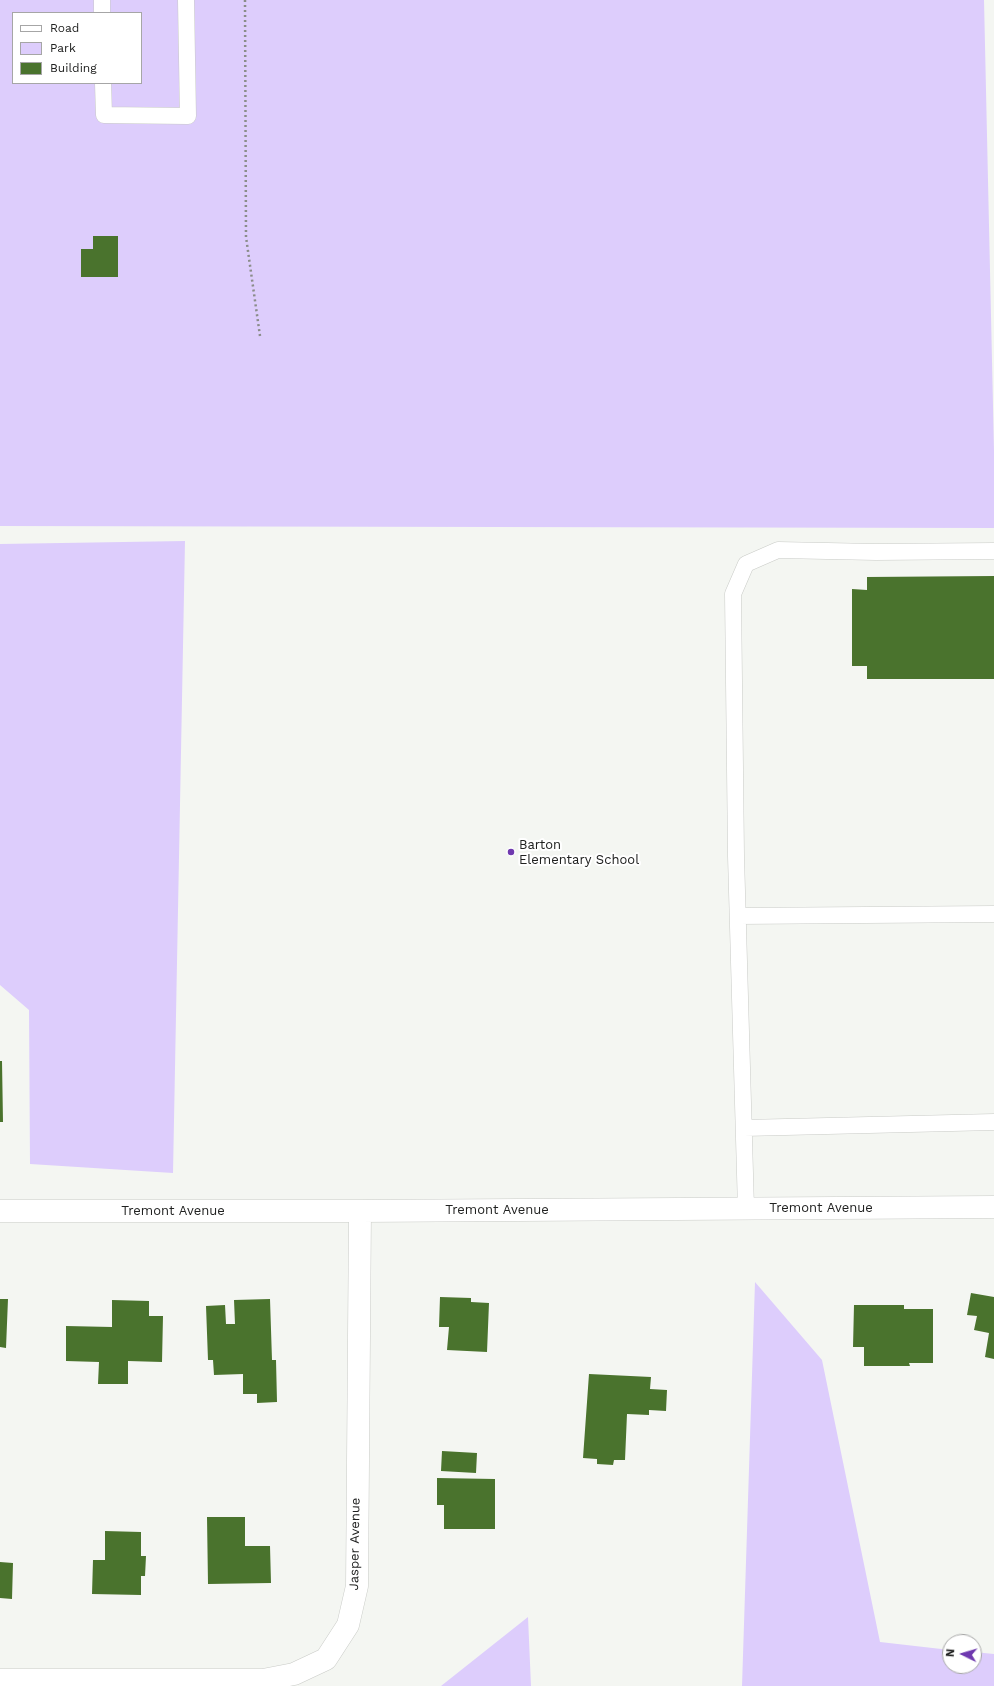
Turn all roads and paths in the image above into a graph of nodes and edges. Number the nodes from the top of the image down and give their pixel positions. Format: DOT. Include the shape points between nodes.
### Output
graph roads {
  1 [pos="102,0"];
  2 [pos="186,0"];
  3 [pos="245,0"];
  4 [pos="102,12"];
  5 [pos="103,84"];
  6 [pos="260,336"];
  7 [pos="994,551"];
  8 [pos="994,914"];
  9 [pos="738,916"];
  10 [pos="994,1122"];
  11 [pos="744,1128"];
  12 [pos="994,1207"];
  13 [pos="746,1209"];
  14 [pos="0,1211"];
  15 [pos="360,1211"];
  16 [pos="0,1680"];
  1 -- 4 [label="lane"];
  2 -- 5 [label="lane" via="188,116 104,115"];
  3 -- 6 [label="path" via="246,237"];
  7 -- 9 [label="lane" via="778,550 746,564 733,594"];
  8 -- 9 [label="lane"];
  9 -- 11 [label="lane"];
  10 -- 11 [label="lane"];
  11 -- 13 [label="lane"];
  12 -- 13 [label="street, Tremont Avenue"];
  13 -- 15 [label="street, Tremont Avenue"];
  14 -- 15 [label="street, Tremont Avenue"];
  15 -- 16 [label="street, Jasper Avenue" via="357,1586 348,1625 326,1659 294,1674 263,1680"];
}
